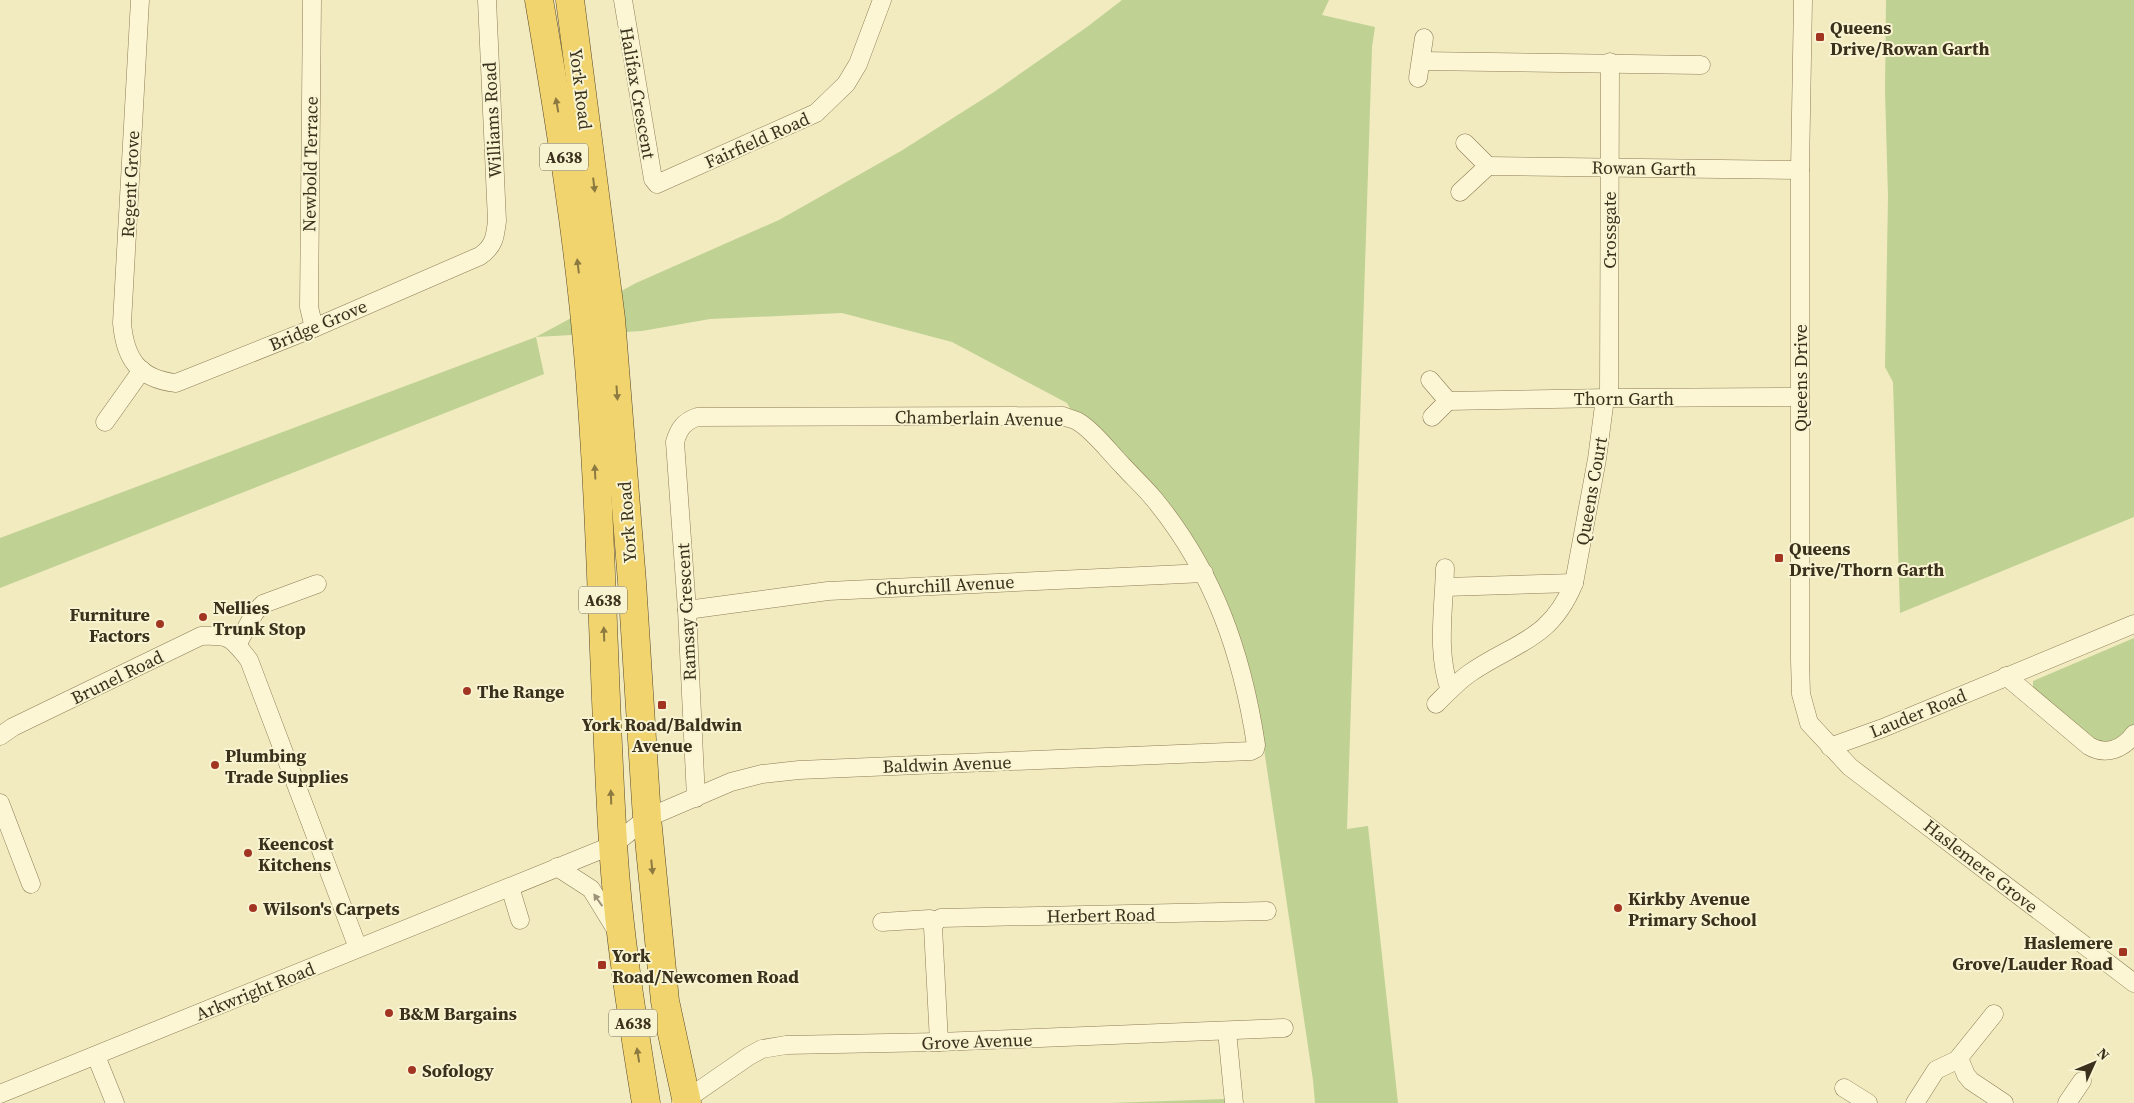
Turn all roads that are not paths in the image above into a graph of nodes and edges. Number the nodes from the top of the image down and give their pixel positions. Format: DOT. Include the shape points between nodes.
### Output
graph roads {
  1 [pos="140,0"];
  2 [pos="312,0"];
  3 [pos="487,0"];
  4 [pos="539,0"];
  5 [pos="570,0"];
  6 [pos="623,0"];
  7 [pos="882,0"];
  8 [pos="1803,0"];
  9 [pos="1424,38"];
  10 [pos="1421,61"];
  11 [pos="1610,62"];
  12 [pos="1701,65"];
  13 [pos="1418,78"];
  14 [pos="1464,143"];
  15 [pos="1488,166"];
  16 [pos="1609,167"];
  17 [pos="1800,170"];
  18 [pos="657,184"];
  19 [pos="1460,192"];
  20 [pos="495,240"];
  21 [pos="314,328"];
  22 [pos="139,368"];
  23 [pos="1430,380"];
  24 [pos="1607,398"];
  25 [pos="1800,398"];
  26 [pos="1448,401"];
  27 [pos="1432,417"];
  28 [pos="105,422"];
  29 [pos="680,427"];
  30 [pos="1445,568"];
  31 [pos="1204,574"];
  32 [pos="1574,583"];
  33 [pos="317,584"];
  34 [pos="1445,587"];
  35 [pos="687,610"];
  36 [pos="2134,624"];
  37 [pos="237,645"];
  38 [pos="2006,676"];
  39 [pos="1450,690"];
  40 [pos="1436,704"];
  41 [pos="2134,734"];
  42 [pos="0,736"];
  43 [pos="1830,747"];
  44 [pos="1255,749"];
  45 [pos="696,798"];
  46 [pos="0,803"];
  47 [pos="647,818"];
  48 [pos="613,845"];
  49 [pos="557,868"];
  50 [pos="31,884"];
  51 [pos="510,887"];
  52 [pos="1267,911"];
  53 [pos="520,920"];
  54 [pos="936,921"];
  55 [pos="882,922"];
  56 [pos="623,942"];
  57 [pos="358,948"];
  58 [pos="2134,983"];
  59 [pos="1994,1014"];
  60 [pos="1284,1028"];
  61 [pos="1227,1031"];
  62 [pos="939,1042"];
  63 [pos="96,1056"];
  64 [pos="1959,1058"];
  65 [pos="2082,1081"];
  66 [pos="1844,1088"];
  67 [pos="0,1094"];
  68 [pos="684,1102"];
  69 [pos="115,1103"];
  70 [pos="646,1103"];
  71 [pos="1234,1103"];
  72 [pos="1868,1103"];
  73 [pos="1915,1103"];
  74 [pos="2004,1103"];
  75 [pos="2067,1103"];
  1 -- 22 [label="street, Regent Grove" via="122,323 127,353"];
  2 -- 21 [label="street, Newbold Terrace" via="309,306"];
  3 -- 20 [label="street, Williams Road"];
  48 -- 4 [label="highway, York Road / A638, one-way" via="602,576 588,354 559,112"];
  5 -- 47 [label="highway, York Road / A638, one-way" via="613,344"];
  6 -- 18 [label="street, Halifax Crescent" via="653,179"];
  7 -- 18 [label="street, Fairfield Road" via="858,64 846,84 816,113"];
  8 -- 17 [label="street, Queens Drive"];
  9 -- 10 [label="street"];
  10 -- 11 [label="street"];
  10 -- 13 [label="street"];
  11 -- 12 [label="street"];
  11 -- 16 [label="street, Crossgate"];
  14 -- 15 [label="street"];
  15 -- 16 [label="street, Rowan Garth"];
  15 -- 19 [label="street"];
  16 -- 17 [label="street, Rowan Garth"];
  16 -- 24 [label="street, Crossgate"];
  17 -- 25 [label="street, Queens Drive"];
  20 -- 21 [label="street, Bridge Grove" via="490,249 480,256"];
  21 -- 22 [label="street, Bridge Grove" via="176,383 163,382"];
  22 -- 28 [label="street"];
  23 -- 26 [label="street"];
  24 -- 25 [label="street, Thorn Garth"];
  24 -- 26 [label="street, Thorn Garth"];
  24 -- 32 [label="street, Queens Court"];
  25 -- 43 [label="street, Queens Drive" via="1801,694 1809,723"];
  26 -- 27 [label="street"];
  29 -- 31 [label="street, Chamberlain Avenue" via="697,417 748,415 1063,416 1077,421 1089,431 1154,499"];
  29 -- 35 [label="street, Ramsay Crescent" via="675,442"];
  30 -- 34 [label="street"];
  31 -- 35 [label="street, Churchill Avenue" via="828,591"];
  31 -- 44 [label="street, Chamberlain Avenue" via="1233,641 1246,688"];
  32 -- 34 [label="street"];
  32 -- 39 [label="street, Queens Court" via="1555,618 1533,637 1470,674"];
  33 -- 37 [label="street" via="263,604"];
  34 -- 39 [label="street" via="1443,655 1444,675"];
  35 -- 45 [label="street, Ramsay Crescent"];
  36 -- 38 [label="street, Lauder Road"];
  37 -- 42 [label="street, Brunel Road" via="223,635 201,636"];
  37 -- 57 [label="street" via="249,660"];
  38 -- 41 [label="street" via="2096,750 2120,747"];
  38 -- 43 [label="street, Lauder Road"];
  39 -- 40 [label="street, Queens Court"];
  43 -- 58 [label="street, Haslemere Grove" via="1870,783"];
  44 -- 45 [label="street, Baldwin Avenue" via="799,770 731,782"];
  45 -- 47 [label="street, Baldwin Avenue"];
  46 -- 50 [label="street"];
  47 -- 48 [label="street, Arkwright Road"];
  47 -- 68 [label="highway, York Road / A638, one-way" via="665,1001"];
  48 -- 49 [label="street, Arkwright Road"];
  48 -- 56 [label="highway, York Road / A638"];
  49 -- 51 [label="street, Arkwright Road"];
  56 -- 49 [label="street, one-way" via="591,890"];
  51 -- 53 [label="street"];
  51 -- 57 [label="street, Arkwright Road"];
  52 -- 54 [label="street, Herbert Road" via="941,918"];
  54 -- 55 [label="street, Herbert Road"];
  54 -- 62 [label="street" via="933,927"];
  70 -- 56 [label="highway, York Road / A638, one-way"];
  57 -- 63 [label="street, Arkwright Road"];
  59 -- 64 [label="street"];
  60 -- 61 [label="street, Grove Avenue"];
  61 -- 62 [label="street, Grove Avenue"];
  61 -- 71 [label="street"];
  62 -- 68 [label="street, Grove Avenue" via="786,1045 762,1049"];
  63 -- 67 [label="street, Arkwright Road"];
  63 -- 69 [label="street"];
  64 -- 73 [label="street" via="1936,1070"];
  64 -- 74 [label="street" via="1966,1076"];
  65 -- 75 [label="street"];
  66 -- 72 [label="street"];
}
